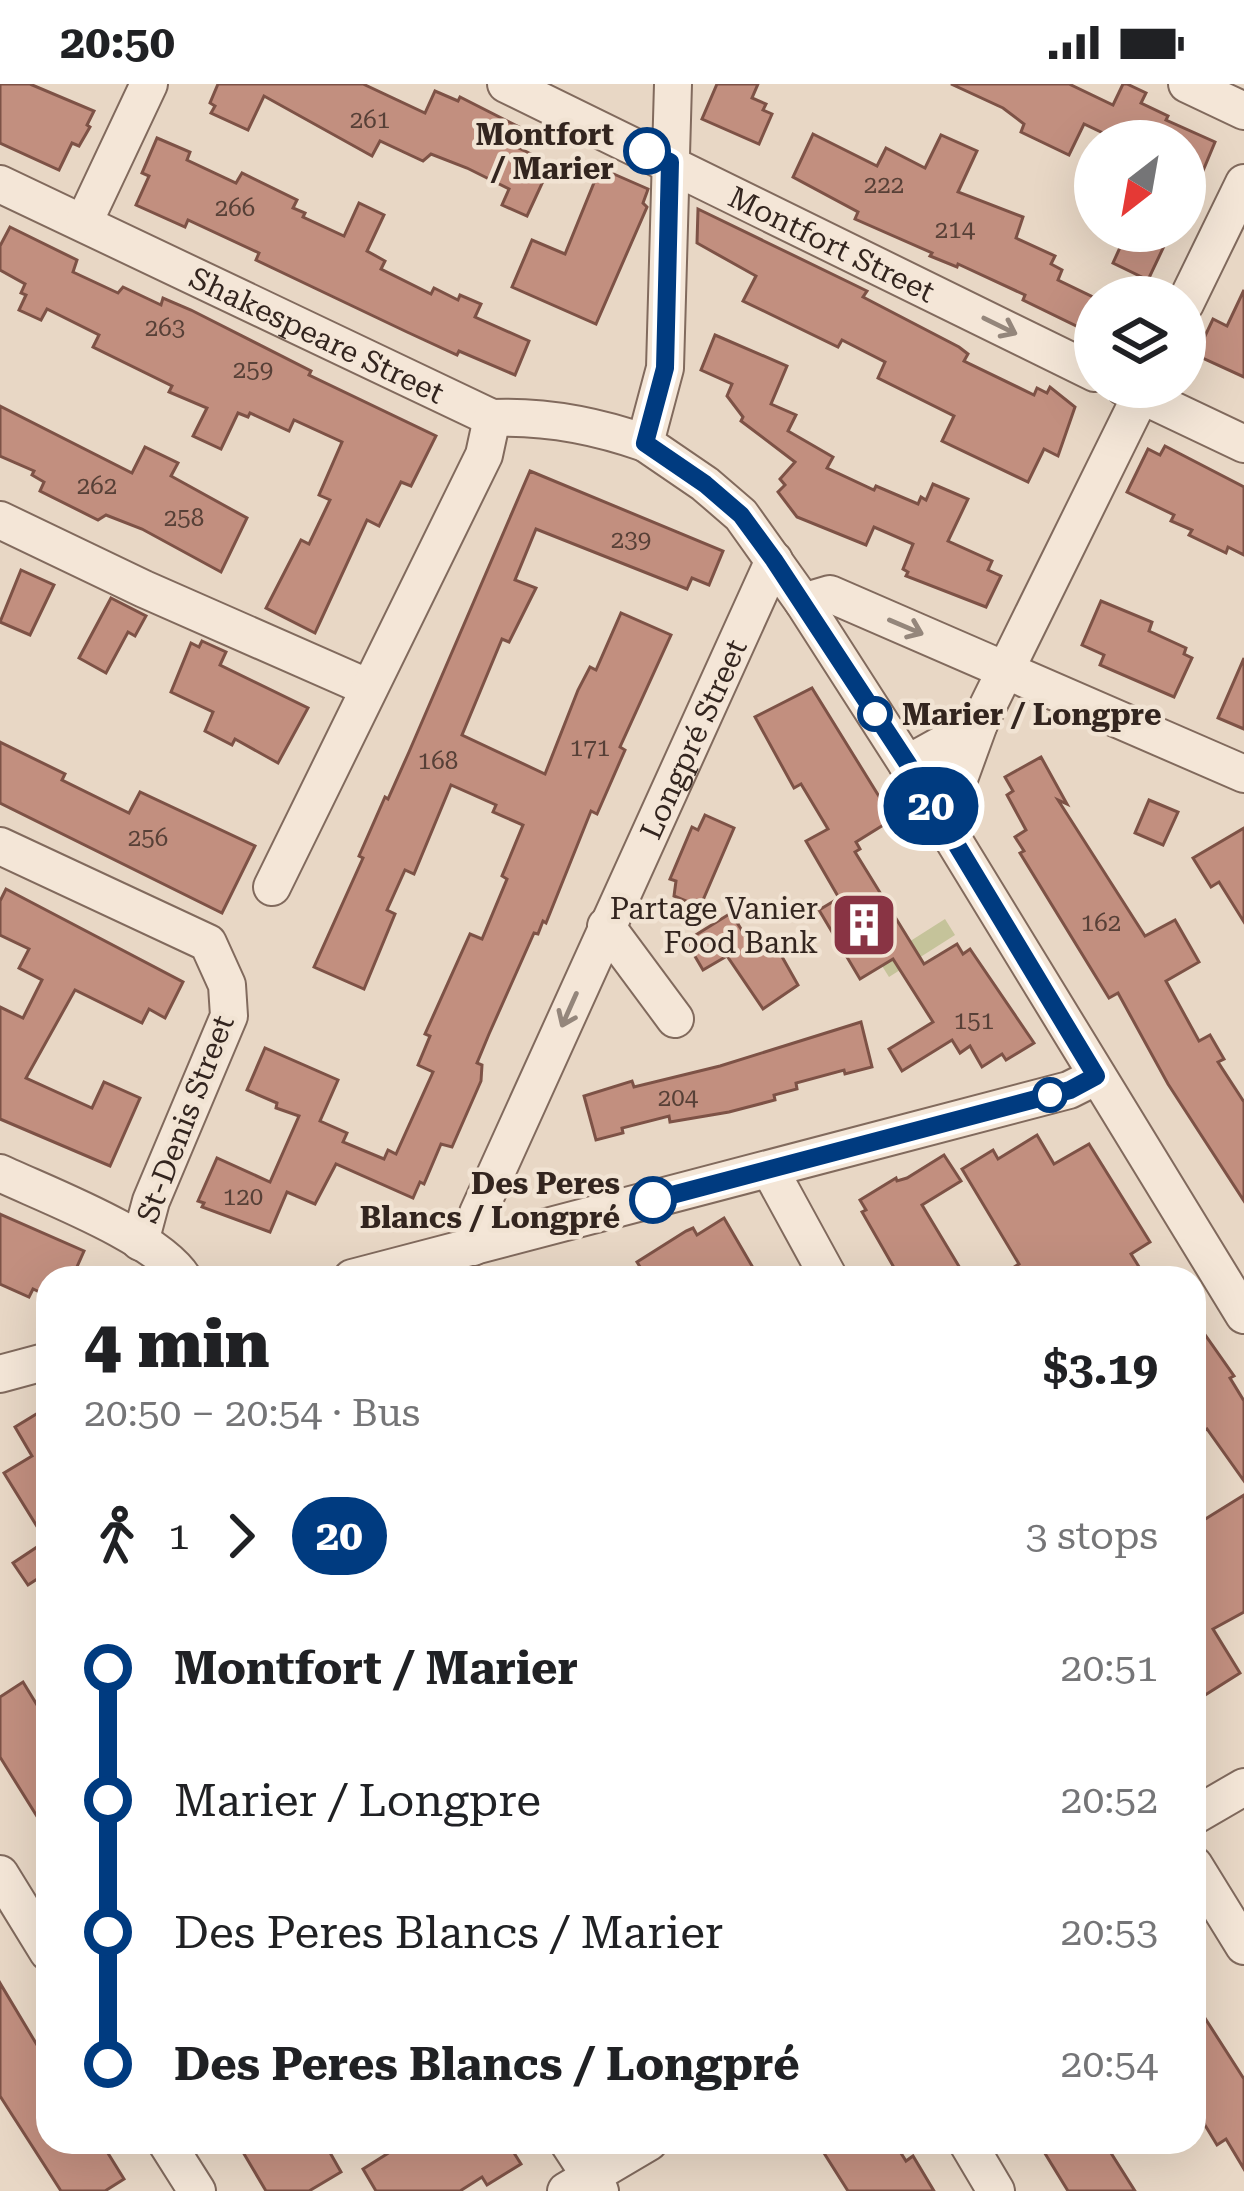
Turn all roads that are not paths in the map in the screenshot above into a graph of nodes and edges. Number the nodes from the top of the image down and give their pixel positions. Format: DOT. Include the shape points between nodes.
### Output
graph roads {
  1 [pos="149,84"];
  2 [pos="506,84"];
  3 [pos="673,84"];
  4 [pos="1187,84"];
  5 [pos="1244,111"];
  6 [pos="670,162"];
  7 [pos="1244,183"];
  8 [pos="0,184"];
  9 [pos="84,222"];
  10 [pos="1199,276"];
  11 [pos="1074,363"];
  12 [pos="1128,408"];
  13 [pos="1173,408"];
  14 [pos="492,418"];
  15 [pos="645,443"];
  16 [pos="1244,443"];
  17 [pos="0,520"];
  18 [pos="774,560"];
  19 [pos="803,602"];
  20 [pos="1007,669"];
  21 [pos="369,688"];
  22 [pos="979,724"];
  23 [pos="908,764"];
  24 [pos="1244,774"];
  25 [pos="934,811"];
  26 [pos="0,846"];
  27 [pos="272,887"];
  28 [pos="606,926"];
  29 [pos="675,1019"];
  30 [pos="1096,1076"];
  31 [pos="770,1170"];
  32 [pos="0,1173"];
  33 [pos="140,1242"];
  34 [pos="473,1247"];
  35 [pos="147,1266"];
  36 [pos="173,1266"];
  37 [pos="439,1266"];
  38 [pos="822,1266"];
  39 [pos="1244,1315"];
  40 [pos="36,1364"];
  41 [pos="0,1374"];
  42 [pos="1244,1787"];
  43 [pos="1206,1809"];
  44 [pos="0,1874"];
  45 [pos="1206,1884"];
  46 [pos="36,1932"];
  47 [pos="1244,1946"];
  48 [pos="173,2154"];
  49 [pos="573,2154"];
  50 [pos="632,2154"];
  51 [pos="974,2154"];
  52 [pos="586,2186"];
  53 [pos="196,2191"];
  54 [pos="996,2191"];
  1 -- 9 [label="street"];
  2 -- 6 [label="street, Montfort Street"];
  3 -- 6 [label="street"];
  4 -- 5 [label="street"];
  6 -- 11 [label="street, Montfort Street, one-way"];
  6 -- 15 [label="street" via="665,368"];
  7 -- 10 [label="street"];
  8 -- 9 [label="street, Shakespeare Street"];
  9 -- 14 [label="street, Shakespeare Street"];
  12 -- 20 [label="street"];
  13 -- 16 [label="street"];
  14 -- 15 [label="street, Shakespeare Street" via="521,416"];
  14 -- 21 [label="street" via="484,455"];
  15 -- 18 [label="street, Shakespeare Street" via="741,515"];
  17 -- 21 [label="street"];
  18 -- 19 [label="street, Shakespeare Street"];
  18 -- 28 [label="street, Longpré Street"];
  19 -- 20 [label="street, one-way" via="830,594"];
  19 -- 23 [label="street, Shakespeare Street"];
  20 -- 22 [label="street"];
  20 -- 24 [label="street"];
  21 -- 27 [label="street"];
  22 -- 23 [label="street"];
  22 -- 25 [label="street" via="959,778"];
  23 -- 25 [label="street, Shakespeare Street"];
  25 -- 30 [label="street, Shakespeare Street"];
  26 -- 33 [label="street, St-Denis Street" via="208,943 227,985 229,1016"];
  28 -- 29 [label="street"];
  28 -- 34 [label="street, Longpré Street, one-way" via="478,1213"];
  30 -- 31 [label="street" via="1070,1090"];
  30 -- 39 [label="street, Shakespeare Street"];
  31 -- 34 [label="street"];
  31 -- 38 [label="street"];
  32 -- 33 [label="street"];
  33 -- 35 [label="street"];
  33 -- 36 [label="street"];
  34 -- 37 [label="street"];
  40 -- 41 [label="street"];
  42 -- 43 [label="street"];
  44 -- 46 [label="street"];
  45 -- 47 [label="street"];
  48 -- 53 [label="street"];
  49 -- 52 [label="street"];
  50 -- 52 [label="street"];
  51 -- 54 [label="street"];
}
